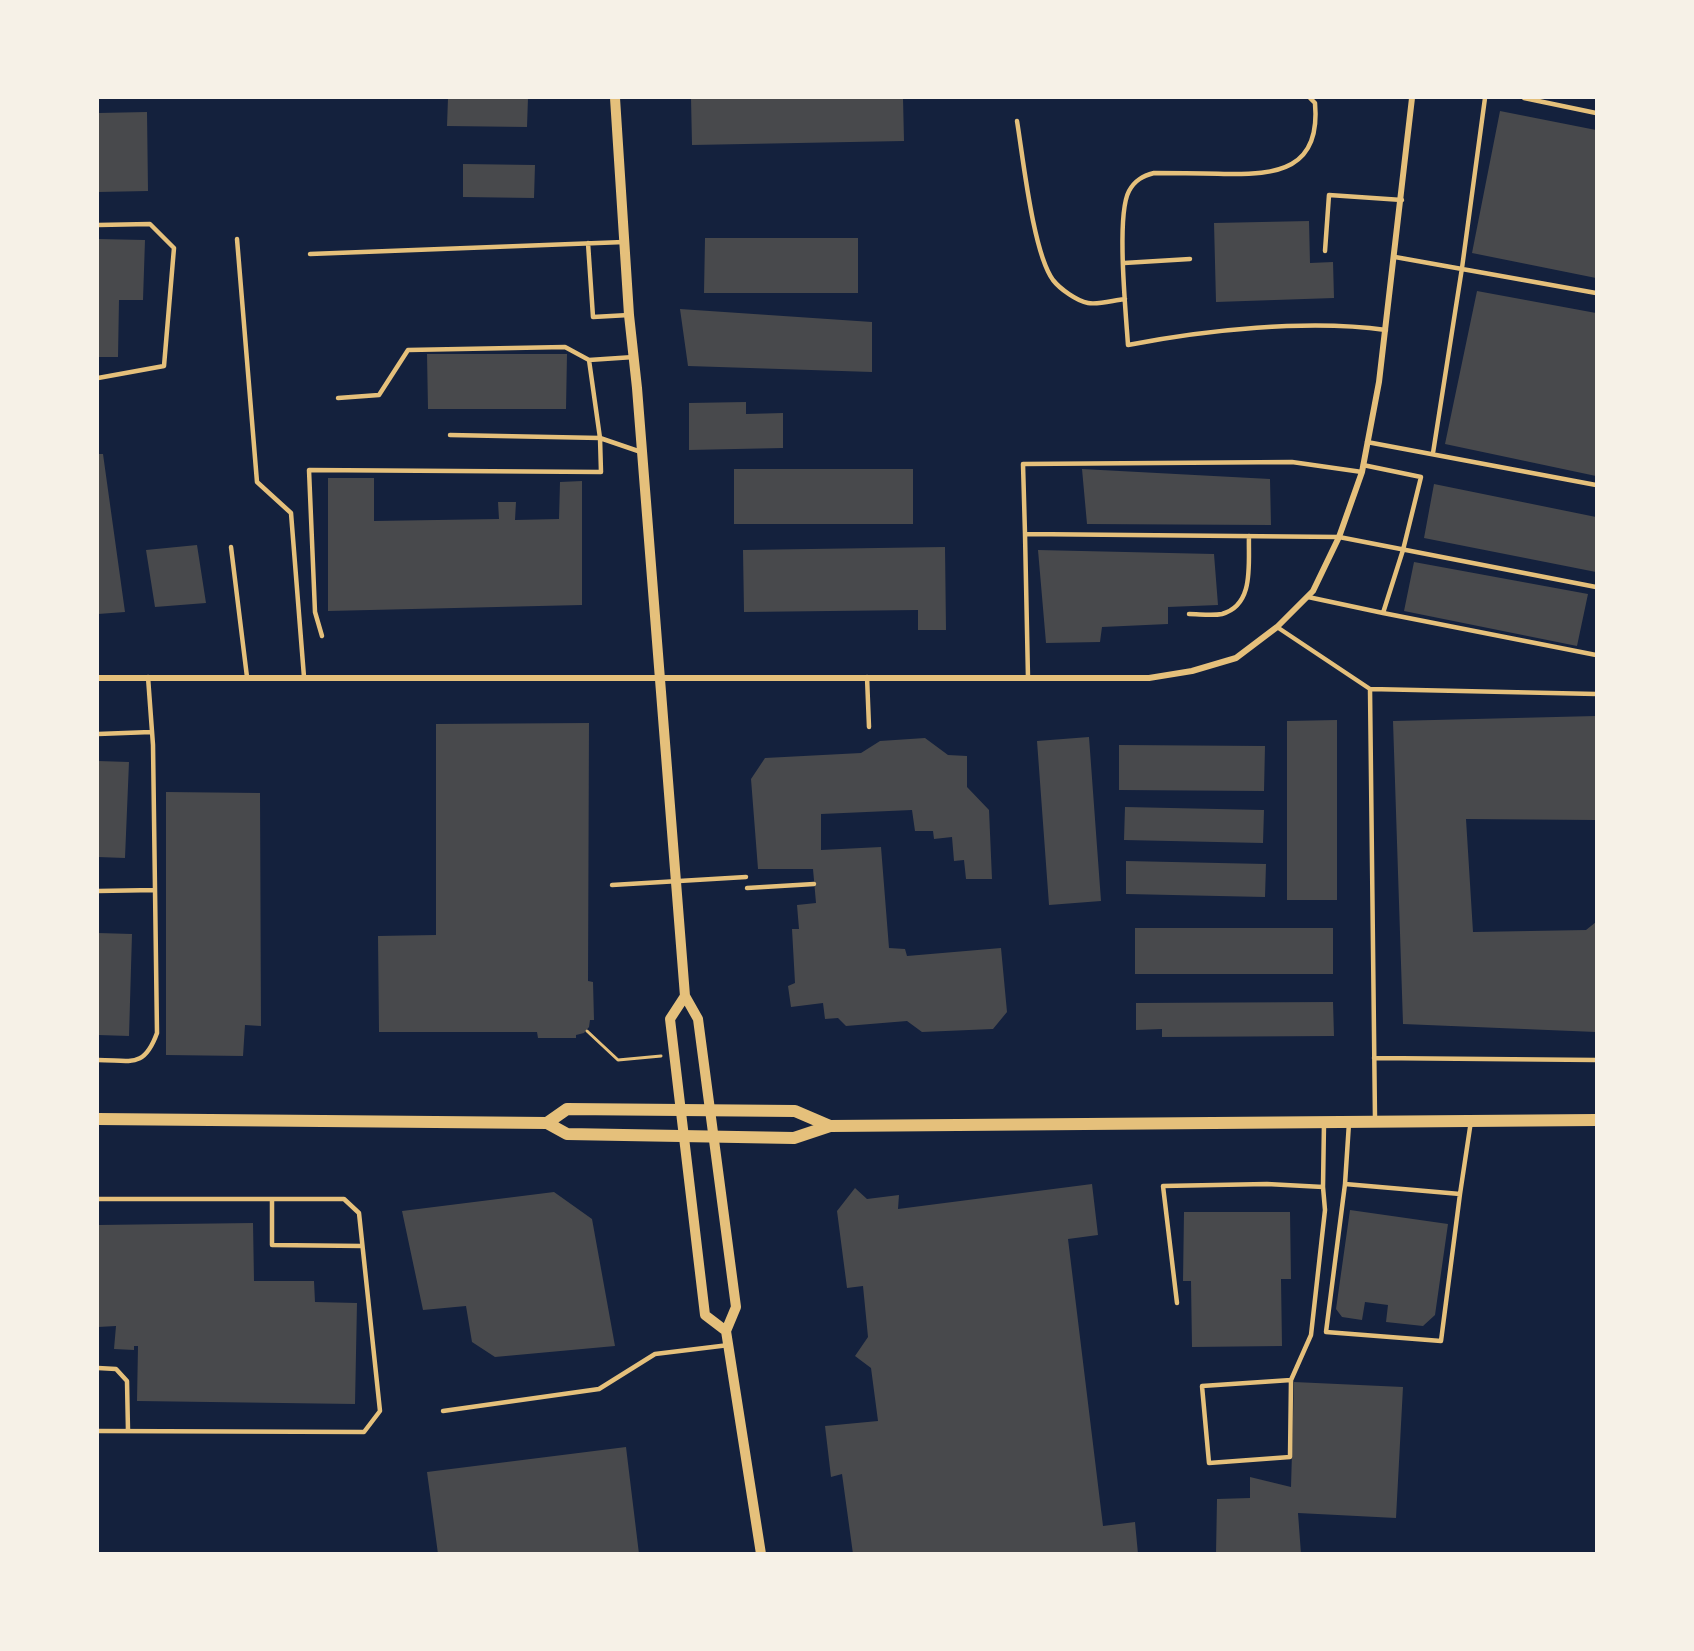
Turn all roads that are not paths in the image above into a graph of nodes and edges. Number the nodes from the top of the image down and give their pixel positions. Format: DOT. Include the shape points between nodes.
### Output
graph roads {
  1 [pos="615,98"];
  2 [pos="1310,98"];
  3 [pos="1412,98"];
  4 [pos="1485,98"];
  5 [pos="1524,98"];
  6 [pos="1596,113"];
  7 [pos="1017,121"];
  8 [pos="1402,200"];
  9 [pos="98,225"];
  10 [pos="237,239"];
  11 [pos="624,242"];
  12 [pos="588,243"];
  13 [pos="1325,251"];
  14 [pos="310,254"];
  15 [pos="1395,257"];
  16 [pos="1190,259"];
  17 [pos="1124,264"];
  18 [pos="1462,268"];
  19 [pos="1596,293"];
  20 [pos="1125,299"];
  21 [pos="629,315"];
  22 [pos="1386,330"];
  23 [pos="634,357"];
  24 [pos="589,360"];
  25 [pos="98,378"];
  26 [pos="338,398"];
  27 [pos="450,435"];
  28 [pos="600,438"];
  29 [pos="1367,442"];
  30 [pos="641,452"];
  31 [pos="1433,453"];
  32 [pos="1362,468"];
  33 [pos="1596,485"];
  34 [pos="1025,534"];
  35 [pos="1250,536"];
  36 [pos="1339,537"];
  37 [pos="231,547"];
  38 [pos="1403,550"];
  39 [pos="1596,588"];
  40 [pos="1308,597"];
  41 [pos="1189,614"];
  42 [pos="1383,614"];
  43 [pos="1277,627"];
  44 [pos="322,636"];
  45 [pos="1596,655"];
  46 [pos="247,677"];
  47 [pos="304,677"];
  48 [pos="659,677"];
  49 [pos="867,677"];
  50 [pos="98,678"];
  51 [pos="148,678"];
  52 [pos="1028,678"];
  53 [pos="1370,690"];
  54 [pos="1596,694"];
  55 [pos="869,727"];
  56 [pos="151,732"];
  57 [pos="98,734"];
  58 [pos="746,877"];
  59 [pos="676,882"];
  60 [pos="814,884"];
  61 [pos="612,885"];
  62 [pos="747,888"];
  63 [pos="155,890"];
  64 [pos="98,891"];
  65 [pos="685,996"];
  66 [pos="1374,1058"];
  67 [pos="98,1060"];
  68 [pos="1596,1060"];
  69 [pos="681,1110"];
  70 [pos="709,1110"];
  71 [pos="98,1119"];
  72 [pos="1596,1120"];
  73 [pos="1471,1121"];
  74 [pos="1324,1122"];
  75 [pos="1349,1122"];
  76 [pos="1375,1122"];
  77 [pos="547,1123"];
  78 [pos="830,1126"];
  79 [pos="684,1137"];
  80 [pos="714,1137"];
  81 [pos="1346,1184"];
  82 [pos="1323,1187"];
  83 [pos="1460,1194"];
  84 [pos="98,1199"];
  85 [pos="272,1200"];
  86 [pos="362,1246"];
  87 [pos="1177,1303"];
  88 [pos="726,1331"];
  89 [pos="729,1345"];
  90 [pos="98,1368"];
  91 [pos="1291,1380"];
  92 [pos="443,1411"];
  93 [pos="98,1431"];
  94 [pos="128,1431"];
  95 [pos="761,1554"];
  1 -- 11 [label="street"];
  2 -- 17 [label="lane" via="1316,103 1315,131 1295,162 1282,170 1263,174 1155,173 1135,182 1124,209"];
  3 -- 8 [label="street"];
  4 -- 18 [label="lane"];
  5 -- 6 [label="lane"];
  7 -- 20 [label="lane" via="1031,210 1053,280 1088,303"];
  8 -- 13 [label="lane" via="1329,195"];
  8 -- 15 [label="street"];
  9 -- 25 [label="lane" via="150,224 174,248 164,366"];
  10 -- 47 [label="lane" via="257,482 291,513"];
  11 -- 12 [label="lane"];
  11 -- 21 [label="street"];
  12 -- 14 [label="lane"];
  12 -- 21 [label="lane" via="593,317"];
  15 -- 18 [label="lane"];
  15 -- 22 [label="street"];
  16 -- 17 [label="lane"];
  17 -- 20 [label="lane"];
  18 -- 19 [label="lane"];
  18 -- 31 [label="lane"];
  20 -- 22 [label="lane" via="1128,345 1218,331 1358,326"];
  21 -- 23 [label="street"];
  22 -- 29 [label="street"];
  23 -- 24 [label="lane"];
  23 -- 30 [label="street"];
  24 -- 26 [label="lane" via="565,347 408,350 379,396"];
  24 -- 28 [label="lane"];
  27 -- 28 [label="lane"];
  28 -- 30 [label="lane"];
  28 -- 44 [label="lane" via="601,472 309,470 315,612"];
  29 -- 31 [label="lane"];
  29 -- 32 [label="street"];
  30 -- 48 [label="street"];
  31 -- 33 [label="lane"];
  32 -- 34 [label="lane" via="1292,462 1023,464"];
  32 -- 36 [label="street"];
  32 -- 38 [label="lane" via="1421,477"];
  34 -- 35 [label="lane"];
  34 -- 52 [label="lane"];
  35 -- 36 [label="lane"];
  35 -- 41 [label="lane" via="1246,592 1239,606 1221,614"];
  36 -- 38 [label="lane"];
  36 -- 40 [label="street"];
  37 -- 46 [label="lane"];
  38 -- 39 [label="lane"];
  38 -- 42 [label="lane"];
  40 -- 42 [label="lane"];
  40 -- 43 [label="street"];
  42 -- 45 [label="lane"];
  43 -- 52 [label="street" via="1236,658 1192,671 1149,678"];
  43 -- 53 [label="lane"];
  46 -- 47 [label="street"];
  46 -- 51 [label="street"];
  47 -- 48 [label="street"];
  48 -- 49 [label="street"];
  48 -- 59 [label="street"];
  49 -- 52 [label="street"];
  49 -- 55 [label="lane"];
  50 -- 51 [label="street"];
  51 -- 56 [label="lane"];
  53 -- 54 [label="lane"];
  53 -- 66 [label="lane"];
  56 -- 57 [label="lane"];
  56 -- 63 [label="lane"];
  58 -- 59 [label="lane"];
  59 -- 61 [label="lane"];
  59 -- 65 [label="street"];
  60 -- 62 [label="lane"];
  63 -- 64 [label="lane"];
  63 -- 67 [label="lane" via="157,1033 150,1051 139,1060"];
  65 -- 69 [label="street" via="670,1019"];
  65 -- 70 [label="street" via="698,1019"];
  66 -- 68 [label="lane"];
  66 -- 76 [label="lane"];
  69 -- 70 [label="main road"];
  69 -- 77 [label="main road" via="567,1109"];
  69 -- 79 [label="street"];
  70 -- 78 [label="main road" via="795,1111"];
  70 -- 80 [label="street"];
  71 -- 77 [label="main road"];
  72 -- 73 [label="main road"];
  73 -- 76 [label="main road"];
  73 -- 83 [label="lane"];
  74 -- 75 [label="main road"];
  74 -- 78 [label="main road"];
  74 -- 82 [label="lane"];
  75 -- 76 [label="main road"];
  75 -- 81 [label="lane"];
  77 -- 79 [label="main road" via="567,1134"];
  78 -- 80 [label="main road" via="794,1138"];
  79 -- 80 [label="main road"];
  79 -- 88 [label="street" via="705,1315"];
  80 -- 88 [label="street" via="736,1307"];
  81 -- 83 [label="lane"];
  81 -- 83 [label="lane" via="1326,1332 1441,1341"];
  82 -- 87 [label="lane" via="1163,1186"];
  82 -- 91 [label="lane" via="1325,1209 1311,1335"];
  84 -- 85 [label="lane"];
  85 -- 86 [label="lane" via="344,1199 359,1213"];
  85 -- 86 [label="lane" via="272,1245"];
  86 -- 94 [label="lane" via="380,1411 364,1432"];
  88 -- 89 [label="street"];
  89 -- 92 [label="lane" via="655,1354 599,1389"];
  89 -- 95 [label="street"];
  90 -- 94 [label="lane" via="116,1369 127,1381"];
  91 -- 91 [label="lane" via="1290,1457 1209,1463 1202,1386"];
  93 -- 94 [label="lane"];
}
